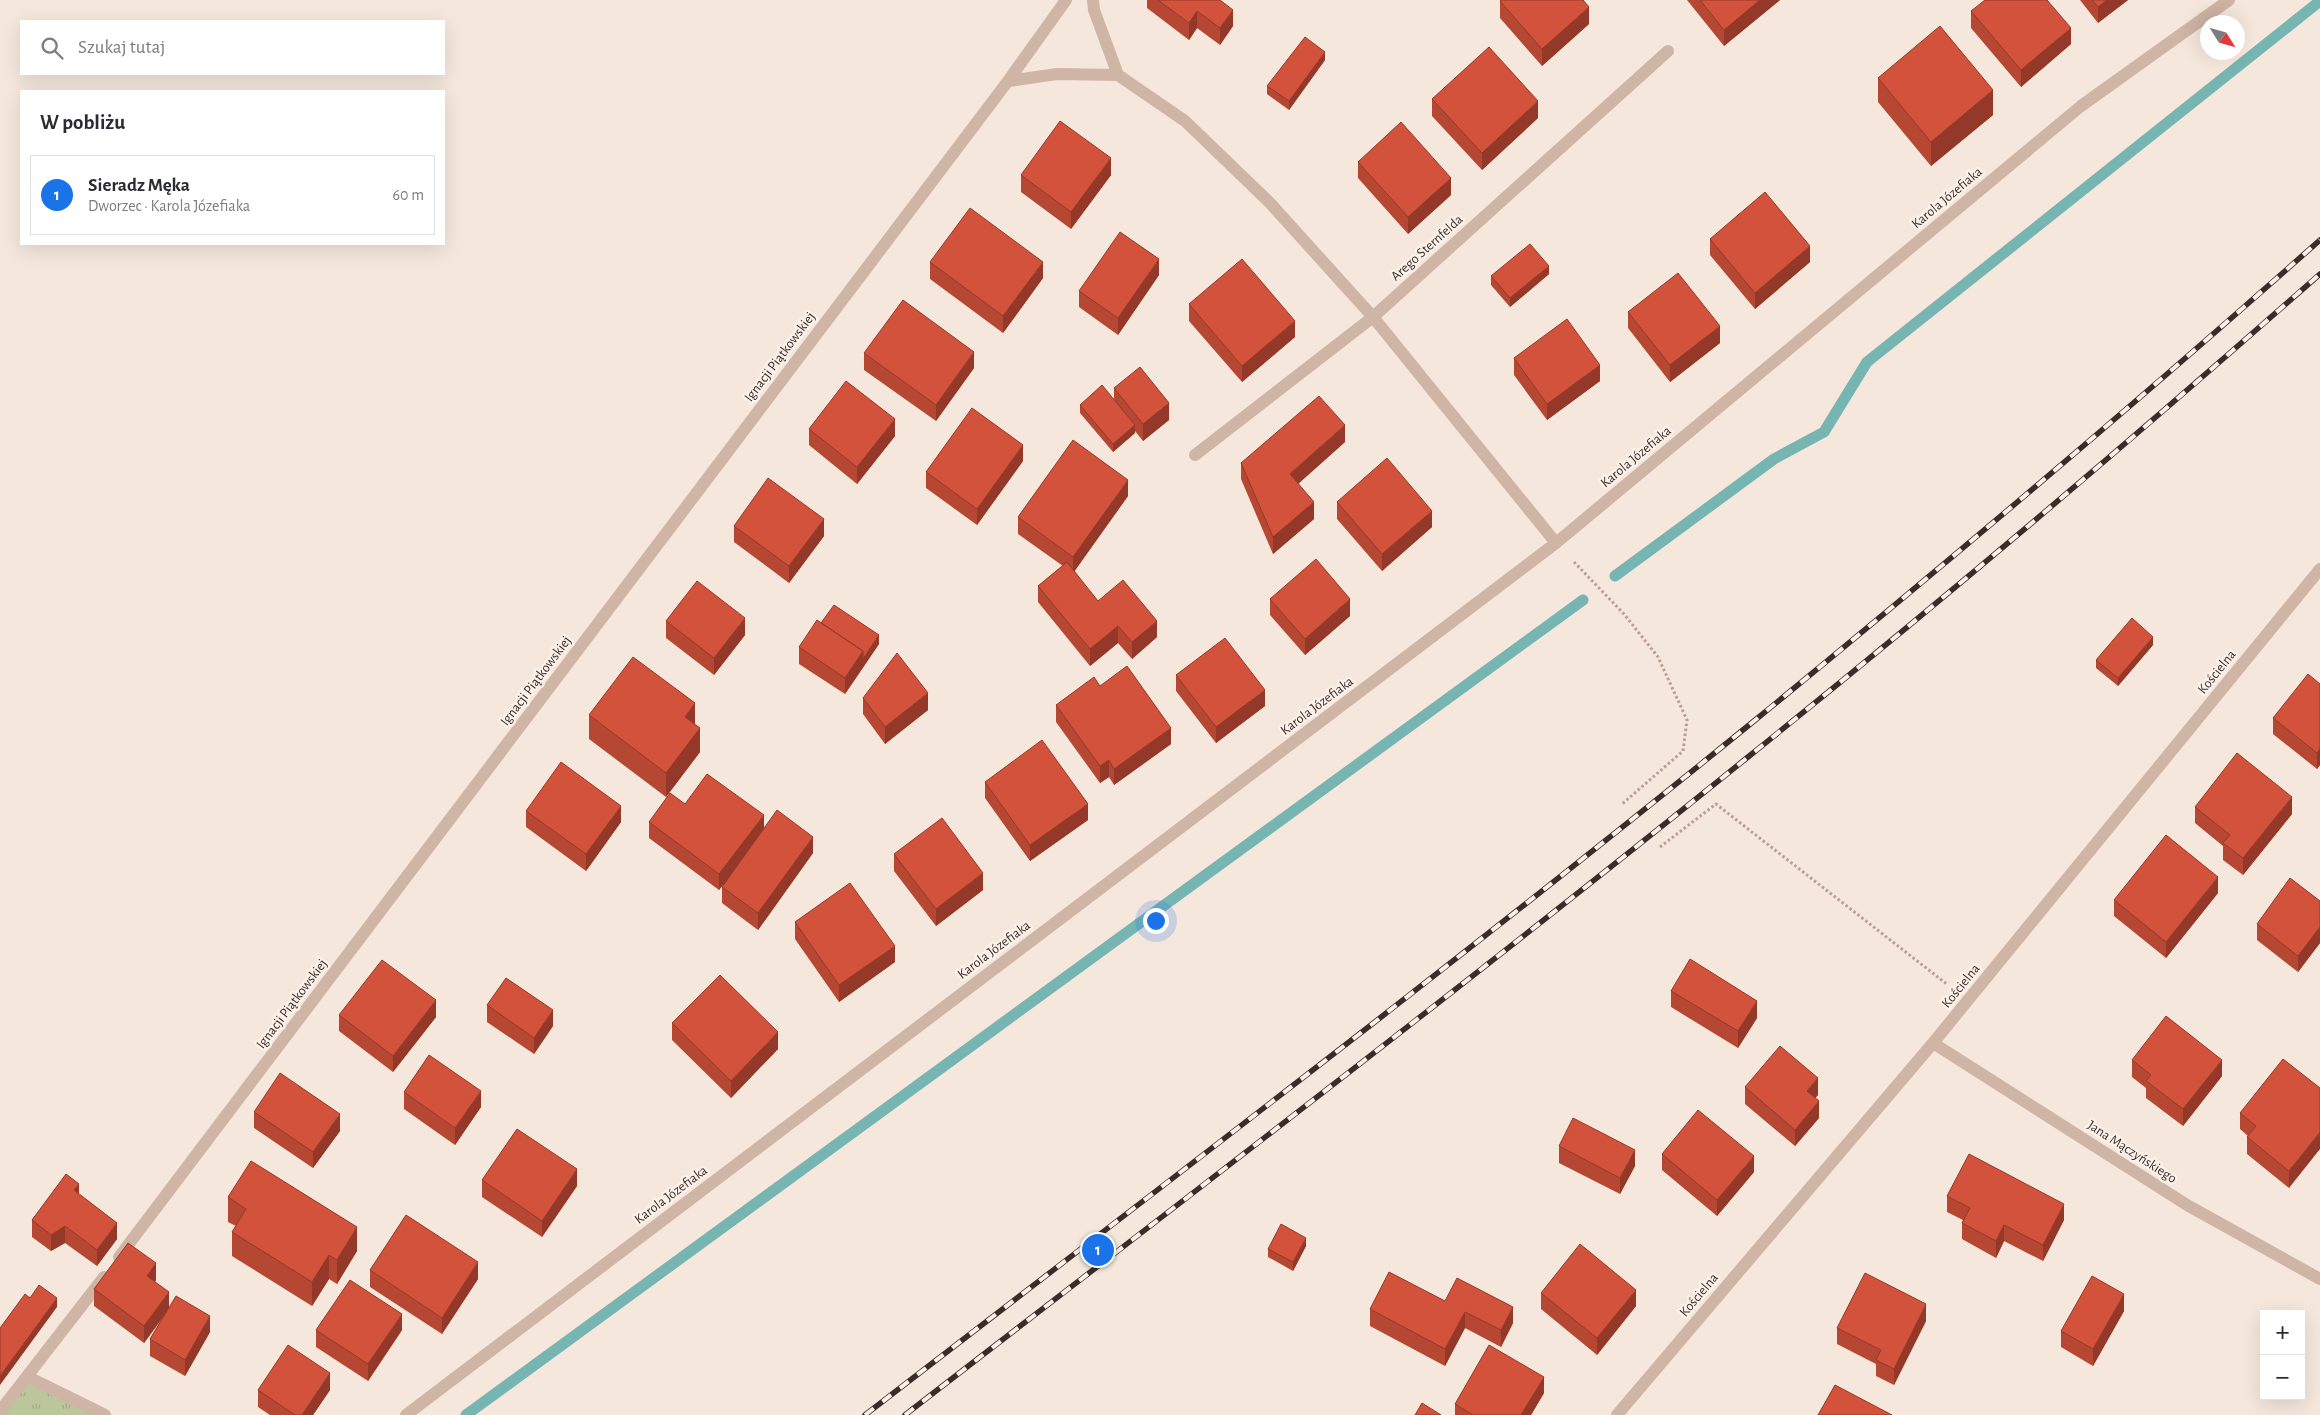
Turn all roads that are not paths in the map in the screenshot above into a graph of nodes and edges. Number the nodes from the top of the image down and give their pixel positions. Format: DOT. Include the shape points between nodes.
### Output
graph roads {
  1 [pos="1066,0"];
  2 [pos="1093,0"];
  3 [pos="2229,0"];
  4 [pos="1668,52"];
  5 [pos="1118,75"];
  6 [pos="1008,81"];
  7 [pos="1374,316"];
  8 [pos="1195,455"];
  9 [pos="1556,543"];
  10 [pos="2320,569"];
  11 [pos="1933,1043"];
  12 [pos="2320,1279"];
  13 [pos="28,1378"];
  14 [pos="0,1411"];
  15 [pos="105,1415"];
  16 [pos="406,1415"];
  17 [pos="1617,1415"];
  1 -- 6 [label="street, Ignacji Piątkowskiej"];
  2 -- 5 [label="street"];
  3 -- 9 [label="street, Karola Józefiaka" via="2081,106"];
  4 -- 7 [label="street, Arego Sternfelda"];
  5 -- 6 [label="street" via="1057,74"];
  5 -- 7 [label="street" via="1185,121 1270,203"];
  6 -- 13 [label="street, Ignacji Piątkowskiej"];
  7 -- 8 [label="street, Arego Sternfelda"];
  7 -- 9 [label="street"];
  9 -- 16 [label="street, Karola Józefiaka"];
  10 -- 11 [label="street, Kościelna"];
  11 -- 12 [label="street, Jana Mączyńskiego" via="2187,1205"];
  11 -- 17 [label="street, Kościelna"];
  13 -- 14 [label="street, Ignacji Piątkowskiej"];
  13 -- 15 [label="street"];
}
